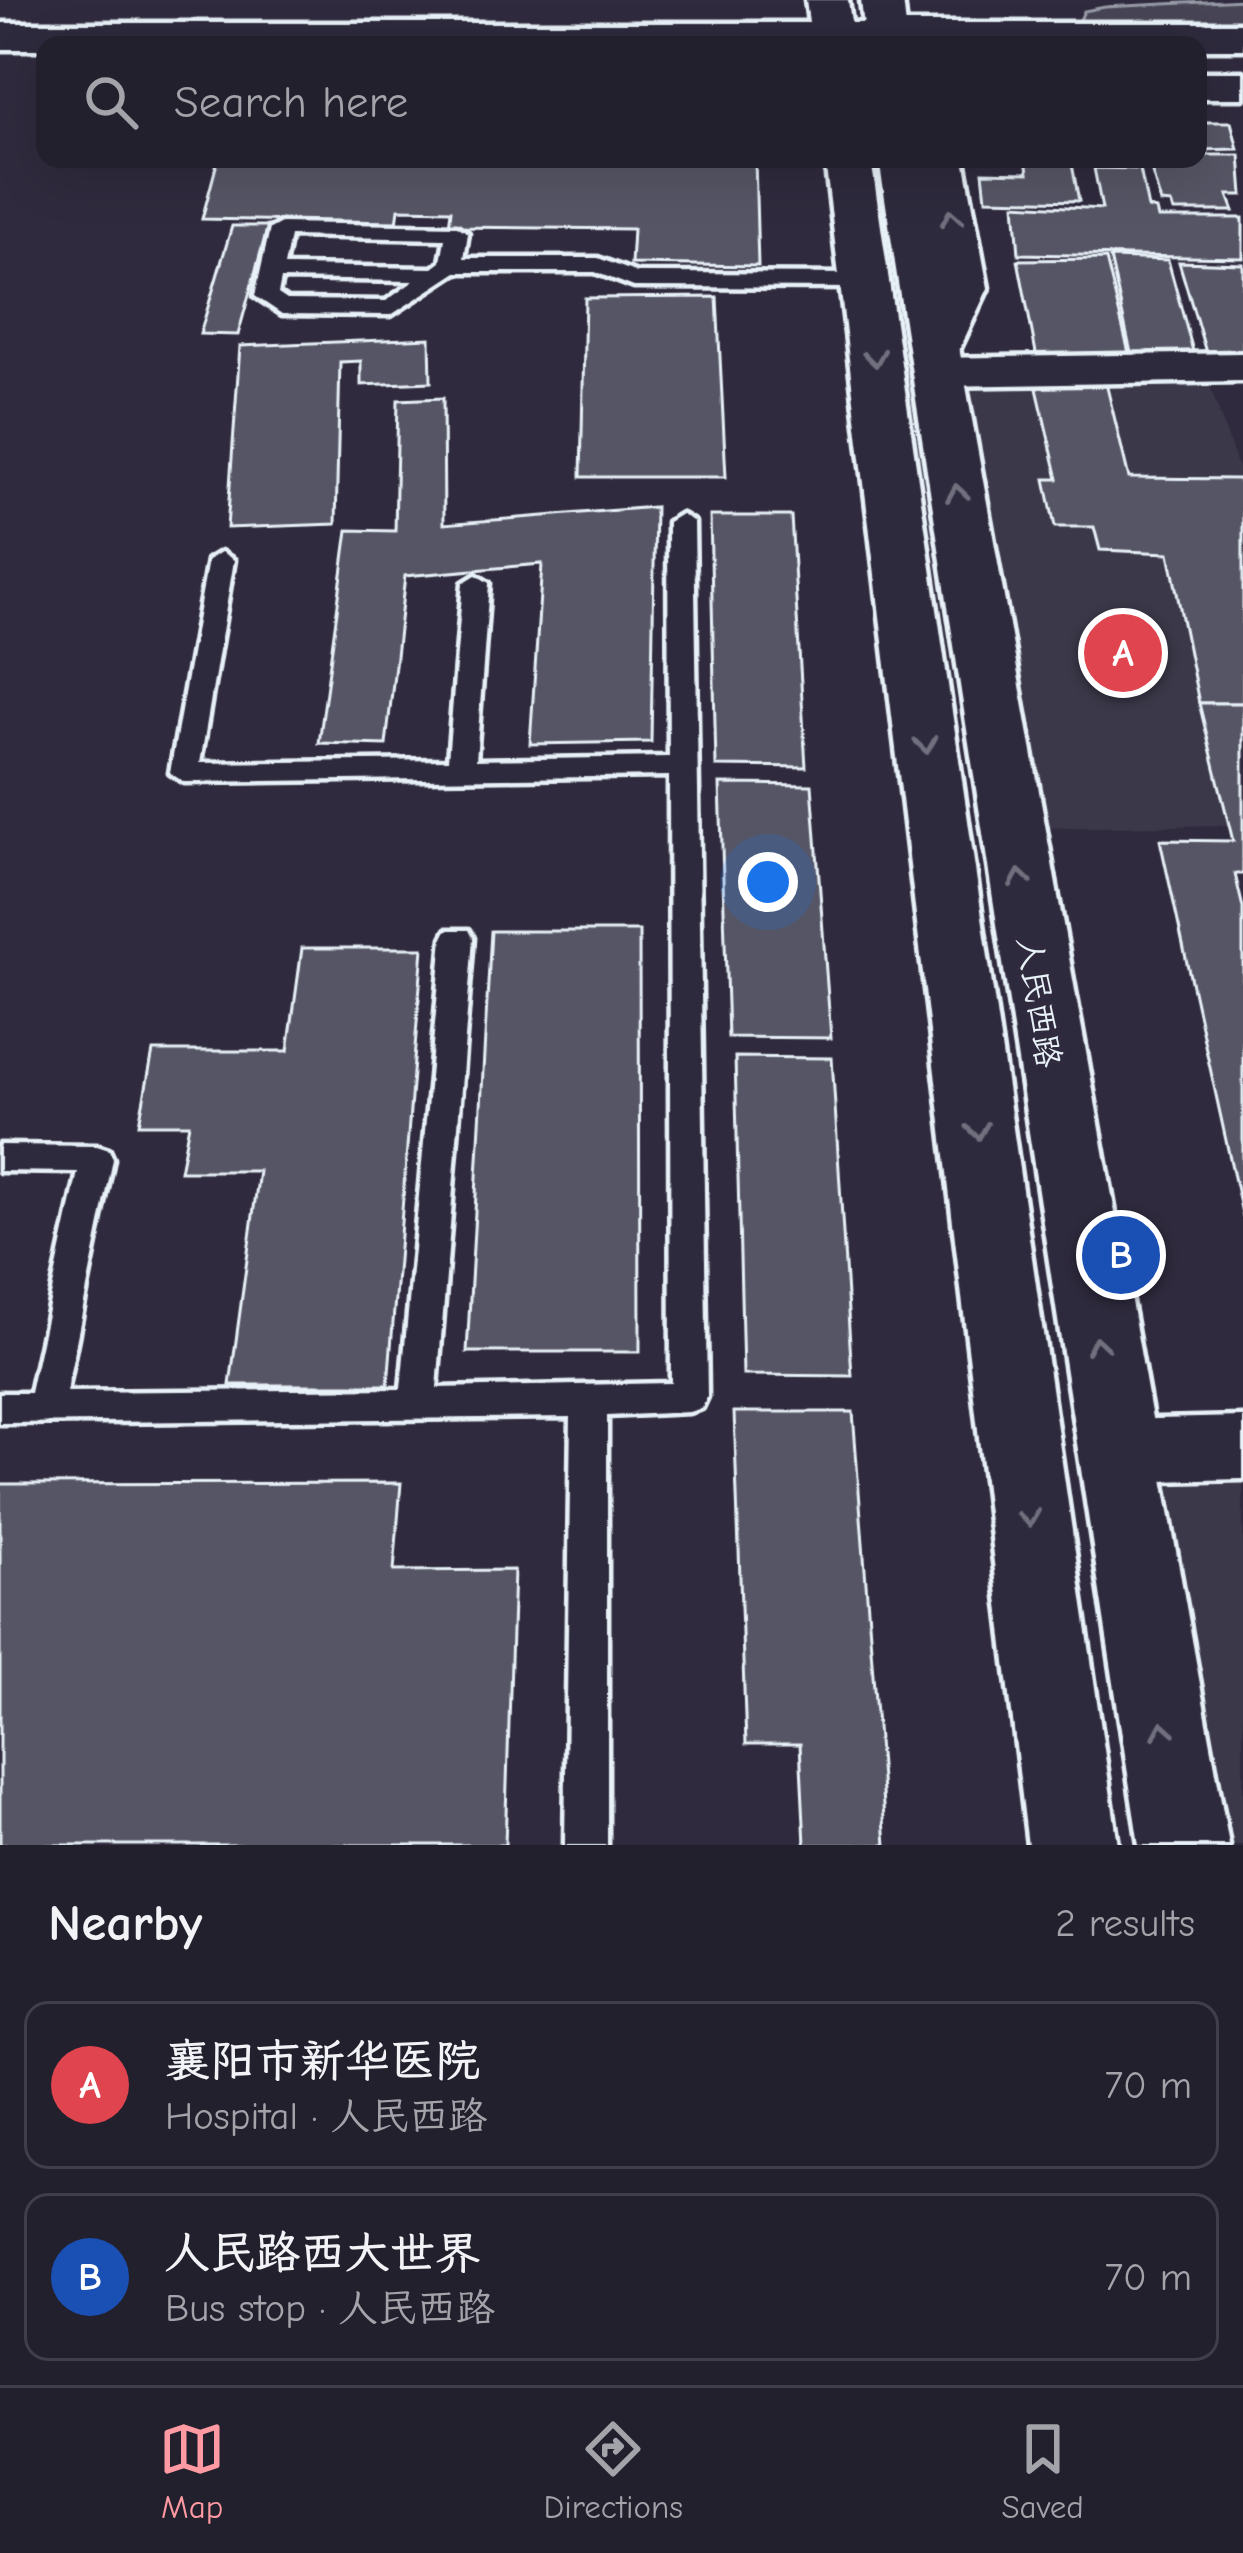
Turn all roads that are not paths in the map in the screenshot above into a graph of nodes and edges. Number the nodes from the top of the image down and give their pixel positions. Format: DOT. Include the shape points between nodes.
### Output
graph roads {
  1 [pos="780,0"];
  2 [pos="917,0"];
  3 [pos="1243,20"];
  4 [pos="0,23"];
  5 [pos="985,23"];
  6 [pos="830,26"];
  7 [pos="886,26"];
  8 [pos="649,34"];
  9 [pos="564,35"];
  10 [pos="1067,35"];
  11 [pos="0,36"];
  12 [pos="1243,36"];
  13 [pos="0,62"];
  14 [pos="36,62"];
  15 [pos="1207,62"];
  16 [pos="1243,62"];
  17 [pos="1207,85"];
  18 [pos="1243,85"];
  19 [pos="849,168"];
  20 [pos="903,168"];
  21 [pos="943,168"];
  22 [pos="445,270"];
  23 [pos="271,272"];
  24 [pos="865,281"];
  25 [pos="935,363"];
  26 [pos="1243,367"];
  27 [pos="681,522"];
  28 [pos="221,560"];
  29 [pos="476,583"];
  30 [pos="683,766"];
  31 [pos="461,770"];
  32 [pos="458,938"];
  33 [pos="0,1158"];
  34 [pos="589,1402"];
  35 [pos="418,1403"];
  36 [pos="45,1407"];
  37 [pos="0,1408"];
  38 [pos="1243,1448"];
  39 [pos="1114,1451"];
  40 [pos="586,1845"];
  41 [pos="1072,1845"];
  42 [pos="1184,1845"];
  1 -- 8 [label="main road" via="722,27"];
  2 -- 5 [label="main road"];
  3 -- 5 [label="main road"];
  4 -- 9 [label="main road" via="406,22"];
  5 -- 10 [label="main road"];
  6 -- 7 [label="main road"];
  6 -- 8 [label="main road"];
  7 -- 10 [label="main road"];
  8 -- 9 [label="main road"];
  9 -- 11 [label="main road"];
  10 -- 12 [label="main road"];
  13 -- 14 [label="main road"];
  15 -- 16 [label="main road"];
  17 -- 18 [label="main road"];
  19 -- 24 [label="main road"];
  20 -- 25 [label="main road, 人民西路"];
  25 -- 21 [label="main road, one-way" via="963,288"];
  22 -- 23 [label="lane"];
  22 -- 23 [label="lane" via="392,308 282,307 266,296"];
  22 -- 23 [label="lane" via="457,233 281,229"];
  22 -- 24 [label="lane" via="598,266 634,280"];
  24 -- 41 [label="main road, one-way"];
  25 -- 26 [label="street"];
  39 -- 25 [label="main road, 人民西路, one-way"];
  27 -- 30 [label="lane"];
  28 -- 31 [label="lane" via="184,773"];
  29 -- 31 [label="lane"];
  30 -- 31 [label="lane"];
  30 -- 34 [label="lane" via="689,1396"];
  32 -- 35 [label="lane"];
  33 -- 36 [label="lane" via="97,1159"];
  34 -- 35 [label="lane"];
  34 -- 40 [label="lane"];
  35 -- 36 [label="lane"];
  36 -- 37 [label="lane"];
  38 -- 39 [label="street"];
  42 -- 39 [label="main road, 人民西路, one-way"];
}
